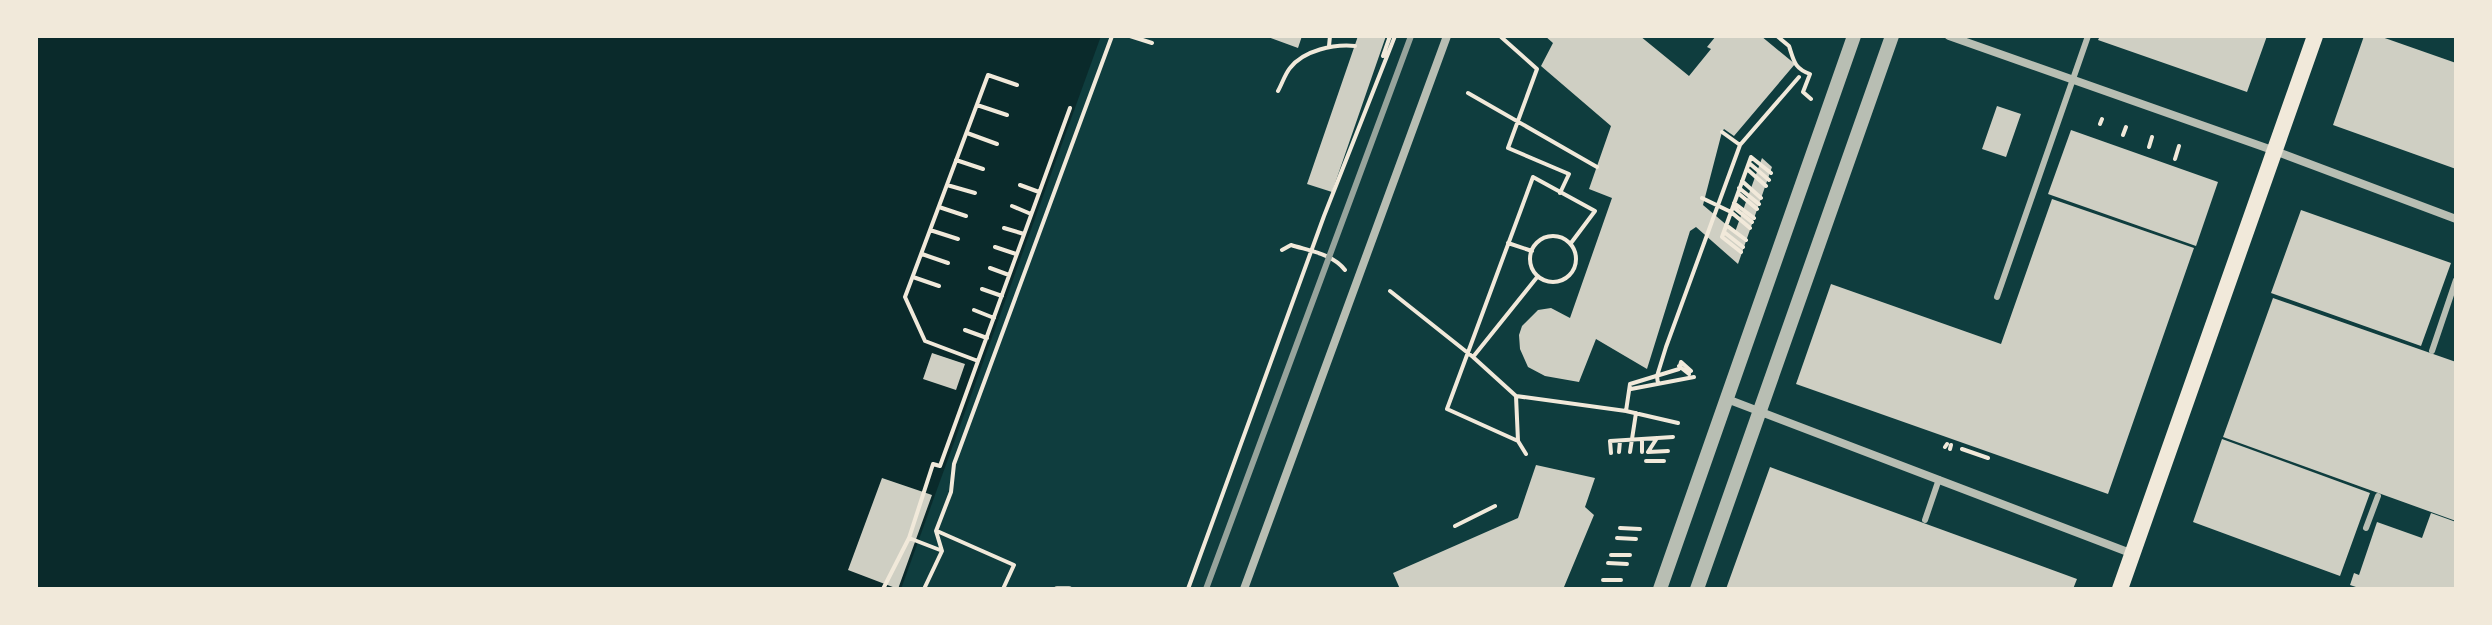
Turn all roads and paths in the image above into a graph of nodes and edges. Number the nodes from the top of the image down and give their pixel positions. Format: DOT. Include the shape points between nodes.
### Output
graph roads {
  1 [pos="1112,36"];
  2 [pos="1130,36"];
  3 [pos="1330,36"];
  4 [pos="1392,36"];
  5 [pos="1447,36"];
  6 [pos="1500,36"];
  7 [pos="1777,36"];
  8 [pos="1854,36"];
  9 [pos="1892,36"];
  10 [pos="1949,36"];
  11 [pos="2088,36"];
  12 [pos="2315,36"];
  13 [pos="1152,43"];
  14 [pos="1329,46"];
  15 [pos="1355,46"];
  16 [pos="1383,56"];
  17 [pos="1799,77"];
  18 [pos="2072,79"];
  19 [pos="1017,85"];
  20 [pos="1278,91"];
  21 [pos="1468,93"];
  22 [pos="1811,99"];
  23 [pos="977,105"];
  24 [pos="1070,108"];
  25 [pos="1007,115"];
  26 [pos="1517,121"];
  27 [pos="2126,127"];
  28 [pos="1722,132"];
  29 [pos="967,133"];
  30 [pos="2123,135"];
  31 [pos="2152,137"];
  32 [pos="997,144"];
  33 [pos="1740,145"];
  34 [pos="2179,146"];
  35 [pos="2149,147"];
  36 [pos="2275,151"];
  37 [pos="2175,159"];
  38 [pos="956,160"];
  39 [pos="1597,167"];
  40 [pos="983,169"];
  41 [pos="1747,169"];
  42 [pos="1742,181"];
  43 [pos="947,185"];
  44 [pos="1020,185"];
  45 [pos="1739,190"];
  46 [pos="1039,192"];
  47 [pos="975,193"];
  48 [pos="1560,193"];
  49 [pos="1702,198"];
  50 [pos="1717,204"];
  51 [pos="1012,206"];
  52 [pos="939,207"];
  53 [pos="1733,207"];
  54 [pos="1031,214"];
  55 [pos="966,216"];
  56 [pos="2456,219"];
  57 [pos="1726,225"];
  58 [pos="1004,228"];
  59 [pos="930,230"];
  60 [pos="1024,234"];
  61 [pos="958,239"];
  62 [pos="1746,240"];
  63 [pos="1508,243"];
  64 [pos="1571,243"];
  65 [pos="995,247"];
  66 [pos="1742,249"];
  67 [pos="1282,250"];
  68 [pos="1312,251"];
  69 [pos="1532,251"];
  70 [pos="922,254"];
  71 [pos="1017,255"];
  72 [pos="948,263"];
  73 [pos="990,268"];
  74 [pos="1345,270"];
  75 [pos="1009,275"];
  76 [pos="1538,276"];
  77 [pos="913,277"];
  78 [pos="2456,280"];
  79 [pos="939,286"];
  80 [pos="982,289"];
  81 [pos="1390,291"];
  82 [pos="1002,296"];
  83 [pos="1997,297"];
  84 [pos="974,310"];
  85 [pos="994,318"];
  86 [pos="965,330"];
  87 [pos="987,338"];
  88 [pos="2432,351"];
  89 [pos="1470,355"];
  90 [pos="978,361"];
  91 [pos="1678,368"];
  92 [pos="1668,372"];
  93 [pos="1657,376"];
  94 [pos="1648,378"];
  95 [pos="1680,380"];
  96 [pos="1670,382"];
  97 [pos="1638,384"];
  98 [pos="1658,384"];
  99 [pos="1649,386"];
  100 [pos="1516,396"];
  101 [pos="1727,399"];
  102 [pos="1626,411"];
  103 [pos="1760,411"];
  104 [pos="1636,413"];
  105 [pos="1678,423"];
  106 [pos="1673,437"];
  107 [pos="1657,438"];
  108 [pos="1642,439"];
  109 [pos="1631,440"];
  110 [pos="1518,441"];
  111 [pos="1620,441"];
  112 [pos="1962,449"];
  113 [pos="1668,451"];
  114 [pos="1619,452"];
  115 [pos="1630,452"];
  116 [pos="1642,452"];
  117 [pos="1611,453"];
  118 [pos="1526,454"];
  119 [pos="1988,458"];
  120 [pos="1646,461"];
  121 [pos="1664,461"];
  122 [pos="1939,479"];
  123 [pos="2378,496"];
  124 [pos="1495,506"];
  125 [pos="1925,520"];
  126 [pos="1455,526"];
  127 [pos="1620,528"];
  128 [pos="2366,528"];
  129 [pos="1640,529"];
  130 [pos="936,531"];
  131 [pos="909,538"];
  132 [pos="1617,538"];
  133 [pos="1636,539"];
  134 [pos="942,551"];
  135 [pos="2133,554"];
  136 [pos="1611,555"];
  137 [pos="1630,555"];
  138 [pos="1608,563"];
  139 [pos="1627,564"];
  140 [pos="1603,580"];
  141 [pos="1621,580"];
  142 [pos="883,589"];
  143 [pos="924,589"];
  144 [pos="1003,589"];
  145 [pos="1057,589"];
  146 [pos="1069,589"];
  147 [pos="1188,589"];
  148 [pos="1244,589"];
  149 [pos="1660,589"];
  150 [pos="1697,589"];
  151 [pos="2120,589"];
  1 -- 130 [label="path" via="954,464 951,492"];
  2 -- 13 [label="path"];
  3 -- 14 [label="path"];
  4 -- 16 [label="path"];
  4 -- 68 [label="path"];
  5 -- 148 [label="street"];
  6 -- 26 [label="path" via="1537,69"];
  7 -- 22 [label="path" via="1789,46 1797,68 1810,74 1803,92"];
  8 -- 101 [label="street"];
  9 -- 103 [label="street"];
  10 -- 18 [label="street"];
  11 -- 18 [label="lane"];
  12 -- 36 [label="main road"];
  14 -- 15 [label="path"];
  14 -- 20 [label="path" via="1290,68"];
  17 -- 33 [label="path"];
  18 -- 36 [label="street"];
  18 -- 83 [label="lane"];
  19 -- 23 [label="path" via="988,75"];
  21 -- 26 [label="path"];
  23 -- 25 [label="path"];
  23 -- 29 [label="path"];
  24 -- 46 [label="path"];
  26 -- 39 [label="path"];
  26 -- 48 [label="path" via="1508,148 1569,174"];
  27 -- 30 [label="path"];
  28 -- 33 [label="path"];
  29 -- 32 [label="path"];
  29 -- 38 [label="path"];
  31 -- 35 [label="path"];
  33 -- 50 [label="path"];
  34 -- 37 [label="path"];
  36 -- 56 [label="street"];
  36 -- 135 [label="main road"];
  38 -- 40 [label="path"];
  38 -- 43 [label="path"];
  41 -- 41 [label="path" via="1749,162 1769,180"];
  41 -- 42 [label="path"];
  42 -- 45 [label="path"];
  42 -- 45 [label="path" via="1759,204"];
  43 -- 47 [label="path"];
  43 -- 52 [label="path"];
  44 -- 46 [label="path"];
  45 -- 53 [label="path"];
  46 -- 54 [label="path"];
  48 -- 63 [label="path" via="1533,177"];
  48 -- 64 [label="path" via="1595,211"];
  49 -- 50 [label="path"];
  50 -- 53 [label="path"];
  50 -- 93 [label="path"];
  51 -- 54 [label="path"];
  52 -- 55 [label="path"];
  52 -- 59 [label="path"];
  53 -- 53 [label="path" via="1752,223"];
  53 -- 57 [label="path"];
  54 -- 60 [label="path"];
  57 -- 62 [label="path"];
  57 -- 66 [label="path" via="1722,237"];
  58 -- 60 [label="path"];
  59 -- 61 [label="path"];
  59 -- 70 [label="path"];
  60 -- 71 [label="path"];
  63 -- 69 [label="path"];
  63 -- 89 [label="path"];
  64 -- 69 [label="path" via="1551,235"];
  64 -- 76 [label="path" via="1577,257 1567,278 1552,282"];
  65 -- 71 [label="path"];
  67 -- 68 [label="path" via="1291,245"];
  68 -- 74 [label="path" via="1337,260"];
  68 -- 147 [label="path"];
  69 -- 76 [label="path" via="1530,263"];
  70 -- 72 [label="path"];
  70 -- 77 [label="path"];
  71 -- 75 [label="path"];
  73 -- 75 [label="path"];
  75 -- 82 [label="path"];
  76 -- 89 [label="path"];
  77 -- 79 [label="path"];
  77 -- 90 [label="path" via="905,297 925,341"];
  78 -- 88 [label="lane"];
  80 -- 82 [label="path"];
  81 -- 89 [label="path"];
  82 -- 85 [label="path"];
  84 -- 85 [label="path"];
  85 -- 87 [label="path"];
  86 -- 87 [label="path"];
  87 -- 90 [label="path"];
  89 -- 100 [label="path"];
  89 -- 110 [label="path" via="1447,409"];
  90 -- 131 [label="path" via="940,466 933,464"];
  91 -- 92 [label="path"];
  91 -- 95 [label="path"];
  91 -- 95 [label="path" via="1681,362 1691,374"];
  92 -- 93 [label="path"];
  92 -- 96 [label="path"];
  93 -- 94 [label="path"];
  93 -- 98 [label="path"];
  94 -- 97 [label="path"];
  94 -- 99 [label="path"];
  95 -- 96 [label="path"];
  96 -- 98 [label="path"];
  97 -- 99 [label="path"];
  97 -- 102 [label="path" via="1630,384"];
  98 -- 99 [label="path"];
  100 -- 102 [label="path"];
  100 -- 110 [label="path"];
  101 -- 103 [label="street"];
  101 -- 149 [label="street"];
  102 -- 104 [label="path"];
  103 -- 122 [label="street"];
  103 -- 150 [label="street"];
  104 -- 105 [label="path"];
  104 -- 109 [label="path"];
  106 -- 107 [label="path"];
  107 -- 108 [label="path"];
  107 -- 113 [label="path" via="1648,452"];
  108 -- 109 [label="path"];
  108 -- 116 [label="path"];
  109 -- 111 [label="path"];
  109 -- 115 [label="path"];
  110 -- 118 [label="path"];
  111 -- 114 [label="path"];
  111 -- 117 [label="path" via="1610,441"];
  112 -- 119 [label="path"];
  120 -- 121 [label="path"];
  122 -- 125 [label="lane"];
  122 -- 135 [label="street"];
  123 -- 128 [label="lane"];
  124 -- 126 [label="path"];
  127 -- 129 [label="path"];
  130 -- 134 [label="path"];
  130 -- 144 [label="path" via="1014,565"];
  131 -- 134 [label="path"];
  131 -- 142 [label="path"];
  132 -- 133 [label="path"];
  134 -- 143 [label="path"];
  135 -- 151 [label="main road"];
  136 -- 137 [label="path"];
  138 -- 139 [label="path"];
  140 -- 141 [label="path"];
  145 -- 146 [label="lane"];
}
